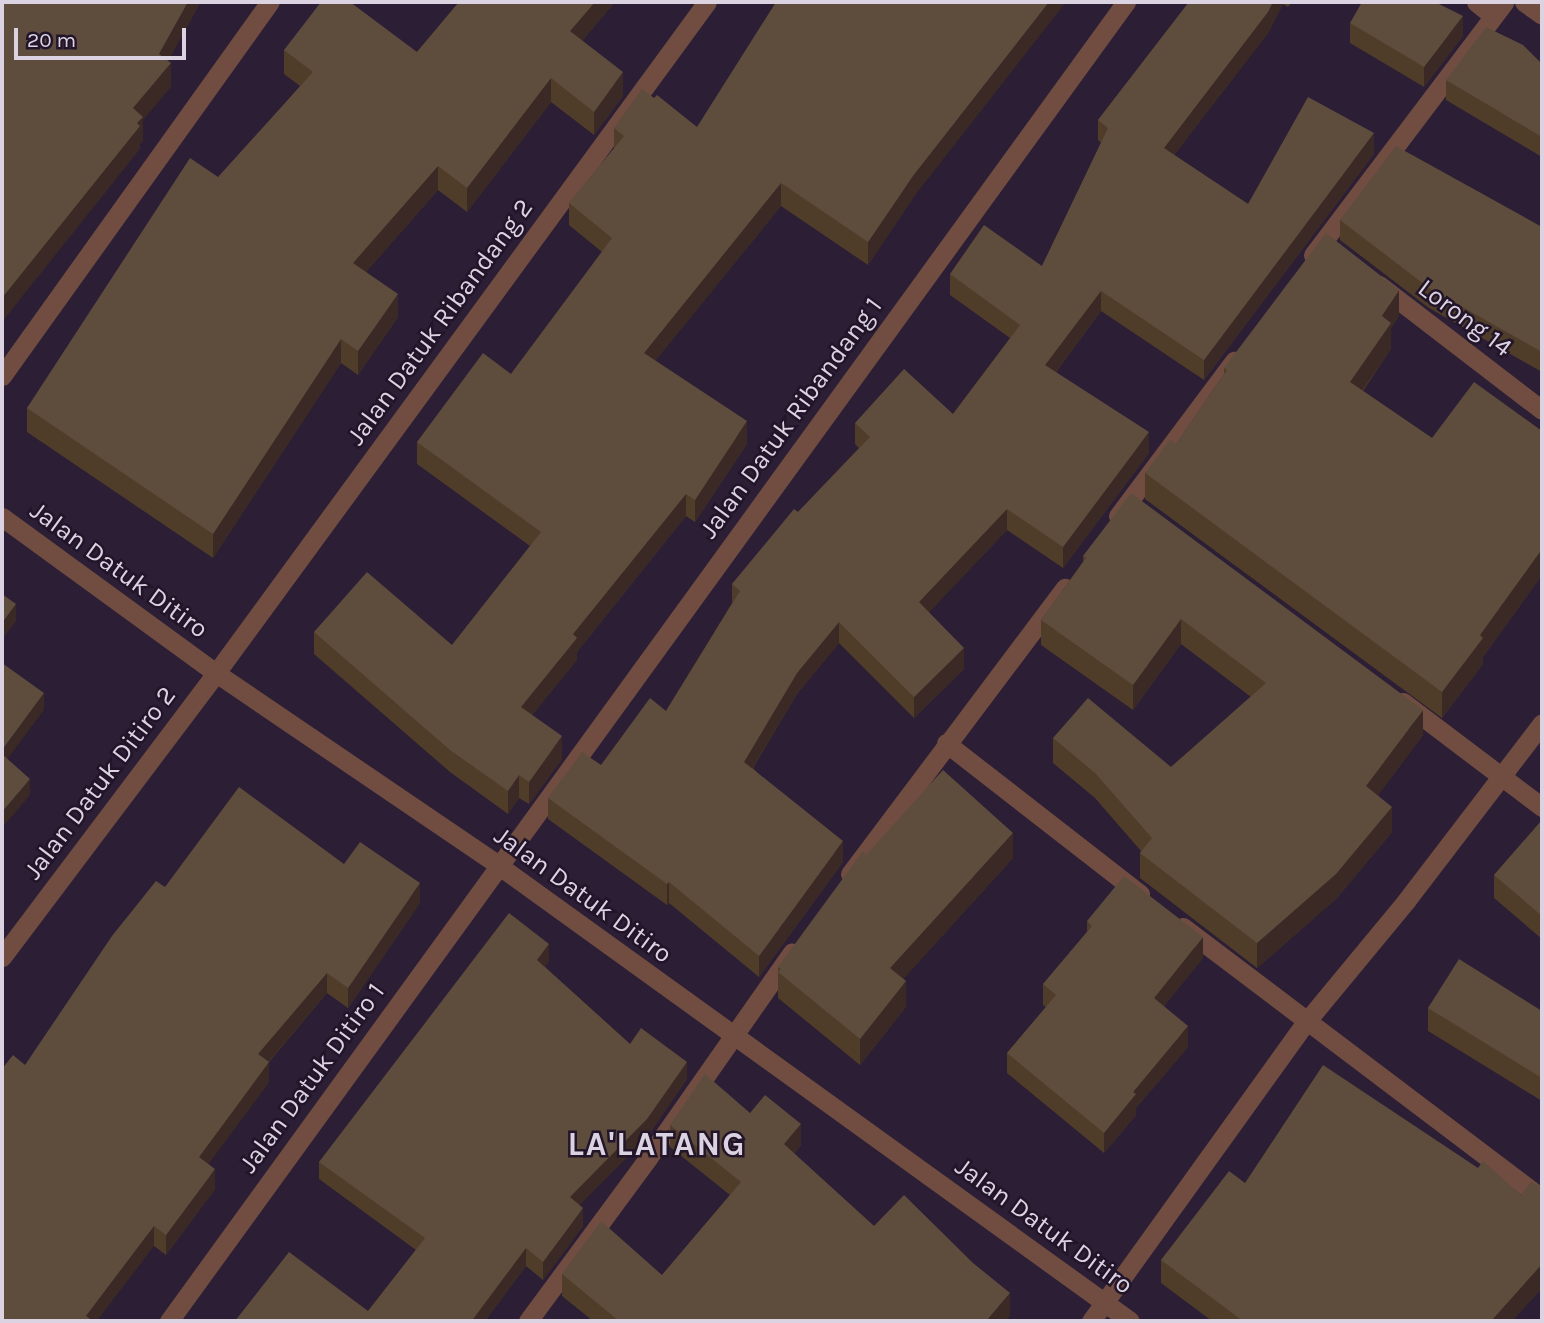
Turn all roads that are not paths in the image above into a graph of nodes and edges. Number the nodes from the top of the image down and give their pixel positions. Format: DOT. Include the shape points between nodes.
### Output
graph roads {
  1 [pos="270,2"];
  2 [pos="707,2"];
  3 [pos="1126,2"];
  4 [pos="1476,2"];
  5 [pos="1524,2"];
  6 [pos="1499,9"];
  7 [pos="1542,15"];
  8 [pos="1299,275"];
  9 [pos="1367,276"];
  10 [pos="1242,351"];
  11 [pos="2,376"];
  12 [pos="1542,410"];
  13 [pos="2,517"];
  14 [pos="1105,533"];
  15 [pos="1074,575"];
  16 [pos="216,673"];
  17 [pos="1383,687"];
  18 [pos="1542,723"];
  19 [pos="946,743"];
  20 [pos="1504,776"];
  21 [pos="1542,807"];
  22 [pos="498,865"];
  23 [pos="839,889"];
  24 [pos="806,934"];
  25 [pos="2,957"];
  26 [pos="1306,1022"];
  27 [pos="732,1034"];
  28 [pos="1542,1199"];
  29 [pos="1105,1302"];
  30 [pos="530,1320"];
  31 [pos="169,1321"];
  32 [pos="1091,1321"];
  33 [pos="1130,1321"];
  1 -- 11 [label="street"];
  2 -- 16 [label="street, Jalan Datuk Ribandang 2"];
  3 -- 22 [label="street, Jalan Datuk Ribandang 1"];
  4 -- 6 [label="street"];
  5 -- 7 [label="street"];
  6 -- 8 [label="street" via="1328,247"];
  9 -- 12 [label="street, Lorong 14"];
  10 -- 14 [label="street" via="1134,506"];
  13 -- 16 [label="street, Jalan Datuk Ditiro"];
  15 -- 19 [label="street"];
  16 -- 22 [label="street, Jalan Datuk Ditiro"];
  16 -- 25 [label="street, Jalan Datuk Ditiro 2"];
  17 -- 20 [label="street"];
  18 -- 20 [label="street"];
  19 -- 23 [label="street"];
  19 -- 26 [label="street"];
  20 -- 21 [label="street"];
  20 -- 26 [label="street"];
  22 -- 27 [label="street, Jalan Datuk Ditiro"];
  22 -- 31 [label="street, Jalan Datuk Ditiro 1"];
  24 -- 27 [label="street"];
  26 -- 28 [label="street"];
  26 -- 29 [label="street"];
  27 -- 29 [label="street, Jalan Datuk Ditiro"];
  27 -- 30 [label="street"];
  29 -- 32 [label="street"];
  29 -- 33 [label="street, Jalan Datuk Ditiro"];
}
